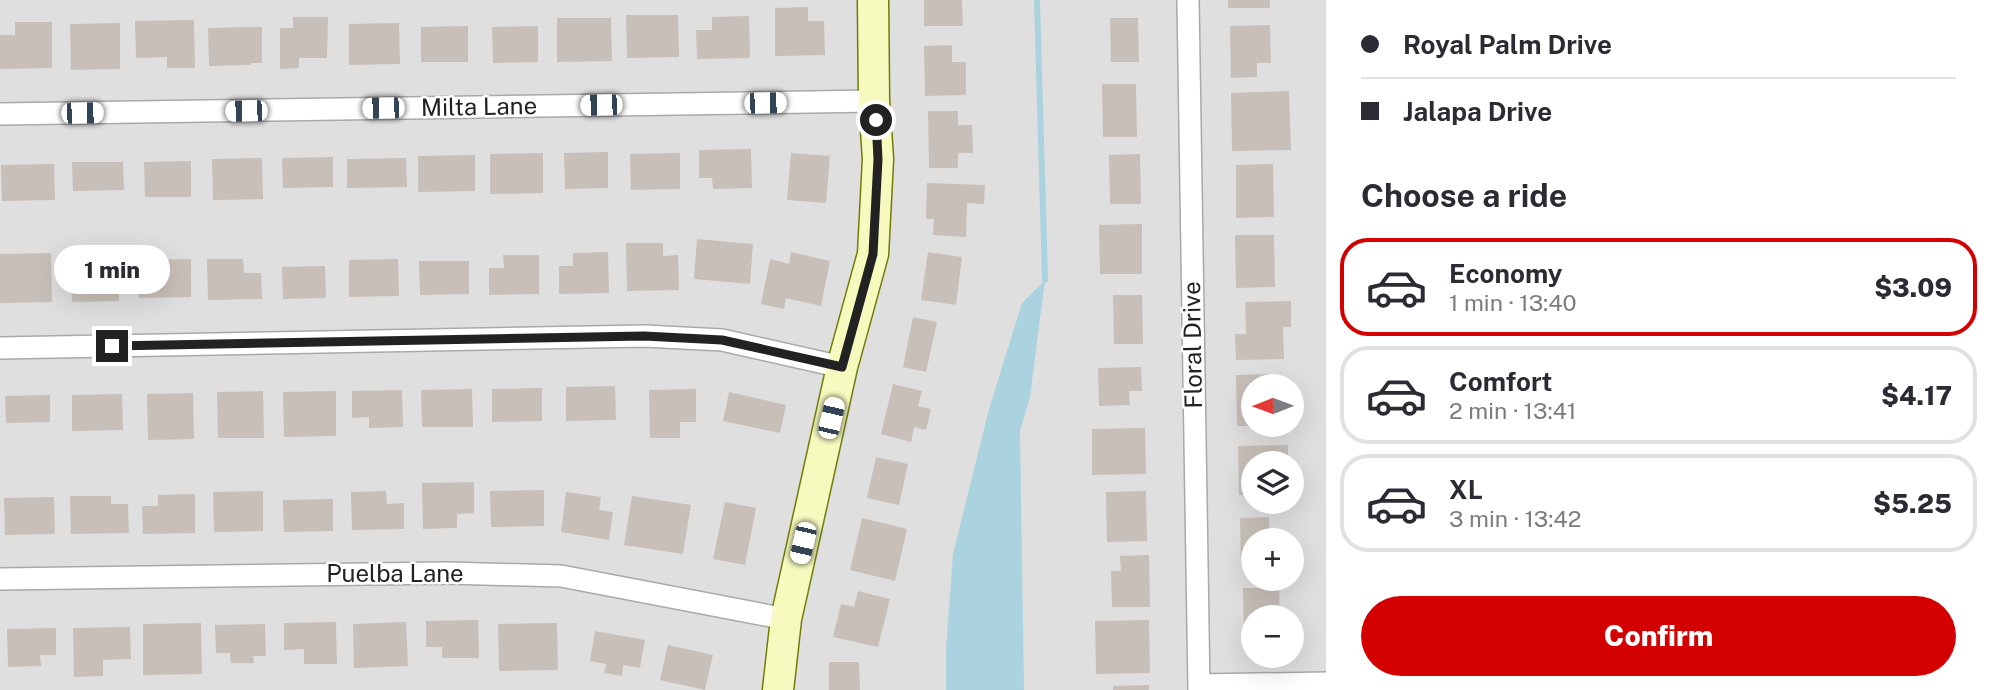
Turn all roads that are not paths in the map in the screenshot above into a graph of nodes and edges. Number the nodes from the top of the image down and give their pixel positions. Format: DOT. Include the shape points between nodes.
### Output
graph roads {
  1 [pos="873,0"];
  2 [pos="1188,0"];
  3 [pos="874,101"];
  4 [pos="0,114"];
  5 [pos="0,348"];
  6 [pos="842,367"];
  7 [pos="0,579"];
  8 [pos="786,619"];
  9 [pos="1326,683"];
  10 [pos="1199,687"];
  11 [pos="778,690"];
  1 -- 3 [label="street"];
  2 -- 10 [label="street, Floral Drive"];
  3 -- 4 [label="street, Milta Lane"];
  3 -- 6 [label="street" via="878,159 873,254"];
  5 -- 6 [label="street" via="644,336 722,340"];
  6 -- 8 [label="street"];
  7 -- 8 [label="street, Puelba Lane" via="447,573 561,576"];
  8 -- 11 [label="street"];
  9 -- 10 [label="street"];
}
